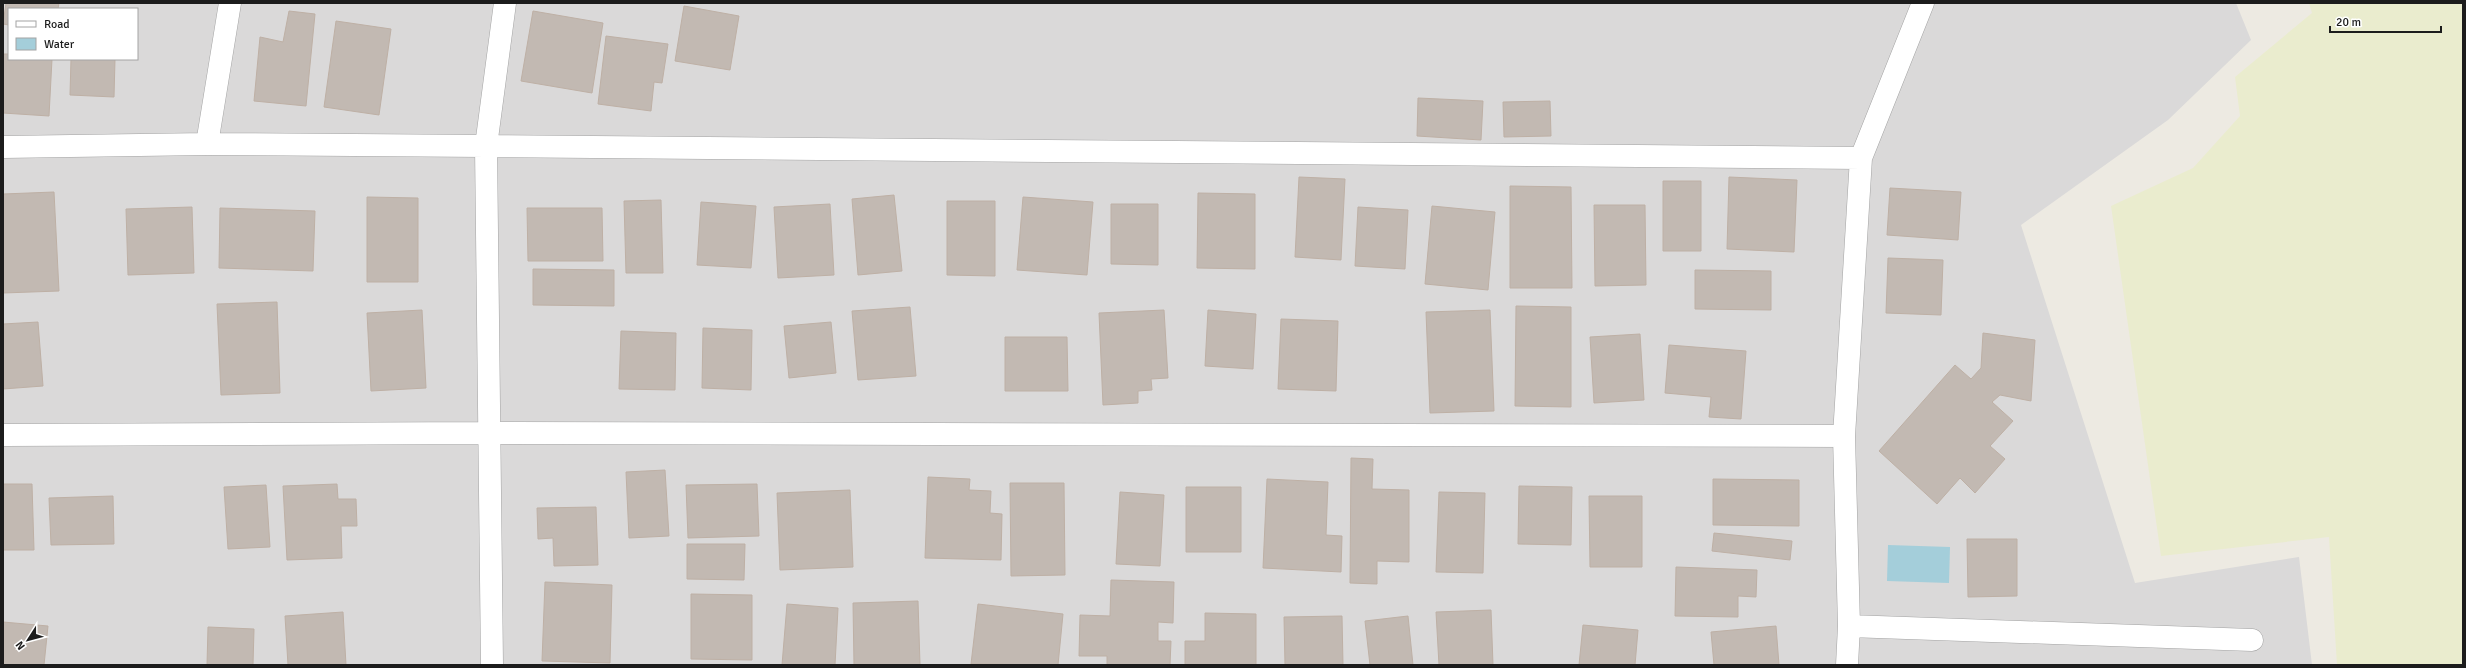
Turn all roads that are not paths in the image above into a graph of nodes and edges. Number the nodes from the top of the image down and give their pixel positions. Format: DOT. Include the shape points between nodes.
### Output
graph roads {
  1 [pos="230,3"];
  2 [pos="505,3"];
  3 [pos="1923,3"];
  4 [pos="207,144"];
  5 [pos="486,146"];
  6 [pos="3,148"];
  7 [pos="1861,158"];
  8 [pos="490,433"];
  9 [pos="3,435"];
  10 [pos="1844,436"];
  11 [pos="1849,626"];
  12 [pos="2252,640"];
  13 [pos="492,665"];
  14 [pos="1847,665"];
  1 -- 4 [label="street"];
  2 -- 5 [label="street"];
  3 -- 7 [label="street"];
  4 -- 5 [label="street"];
  4 -- 6 [label="street"];
  5 -- 7 [label="street"];
  5 -- 8 [label="street"];
  7 -- 10 [label="street"];
  8 -- 9 [label="street"];
  8 -- 10 [label="street"];
  8 -- 13 [label="street"];
  10 -- 11 [label="street"];
  11 -- 12 [label="street"];
  11 -- 14 [label="street"];
}
